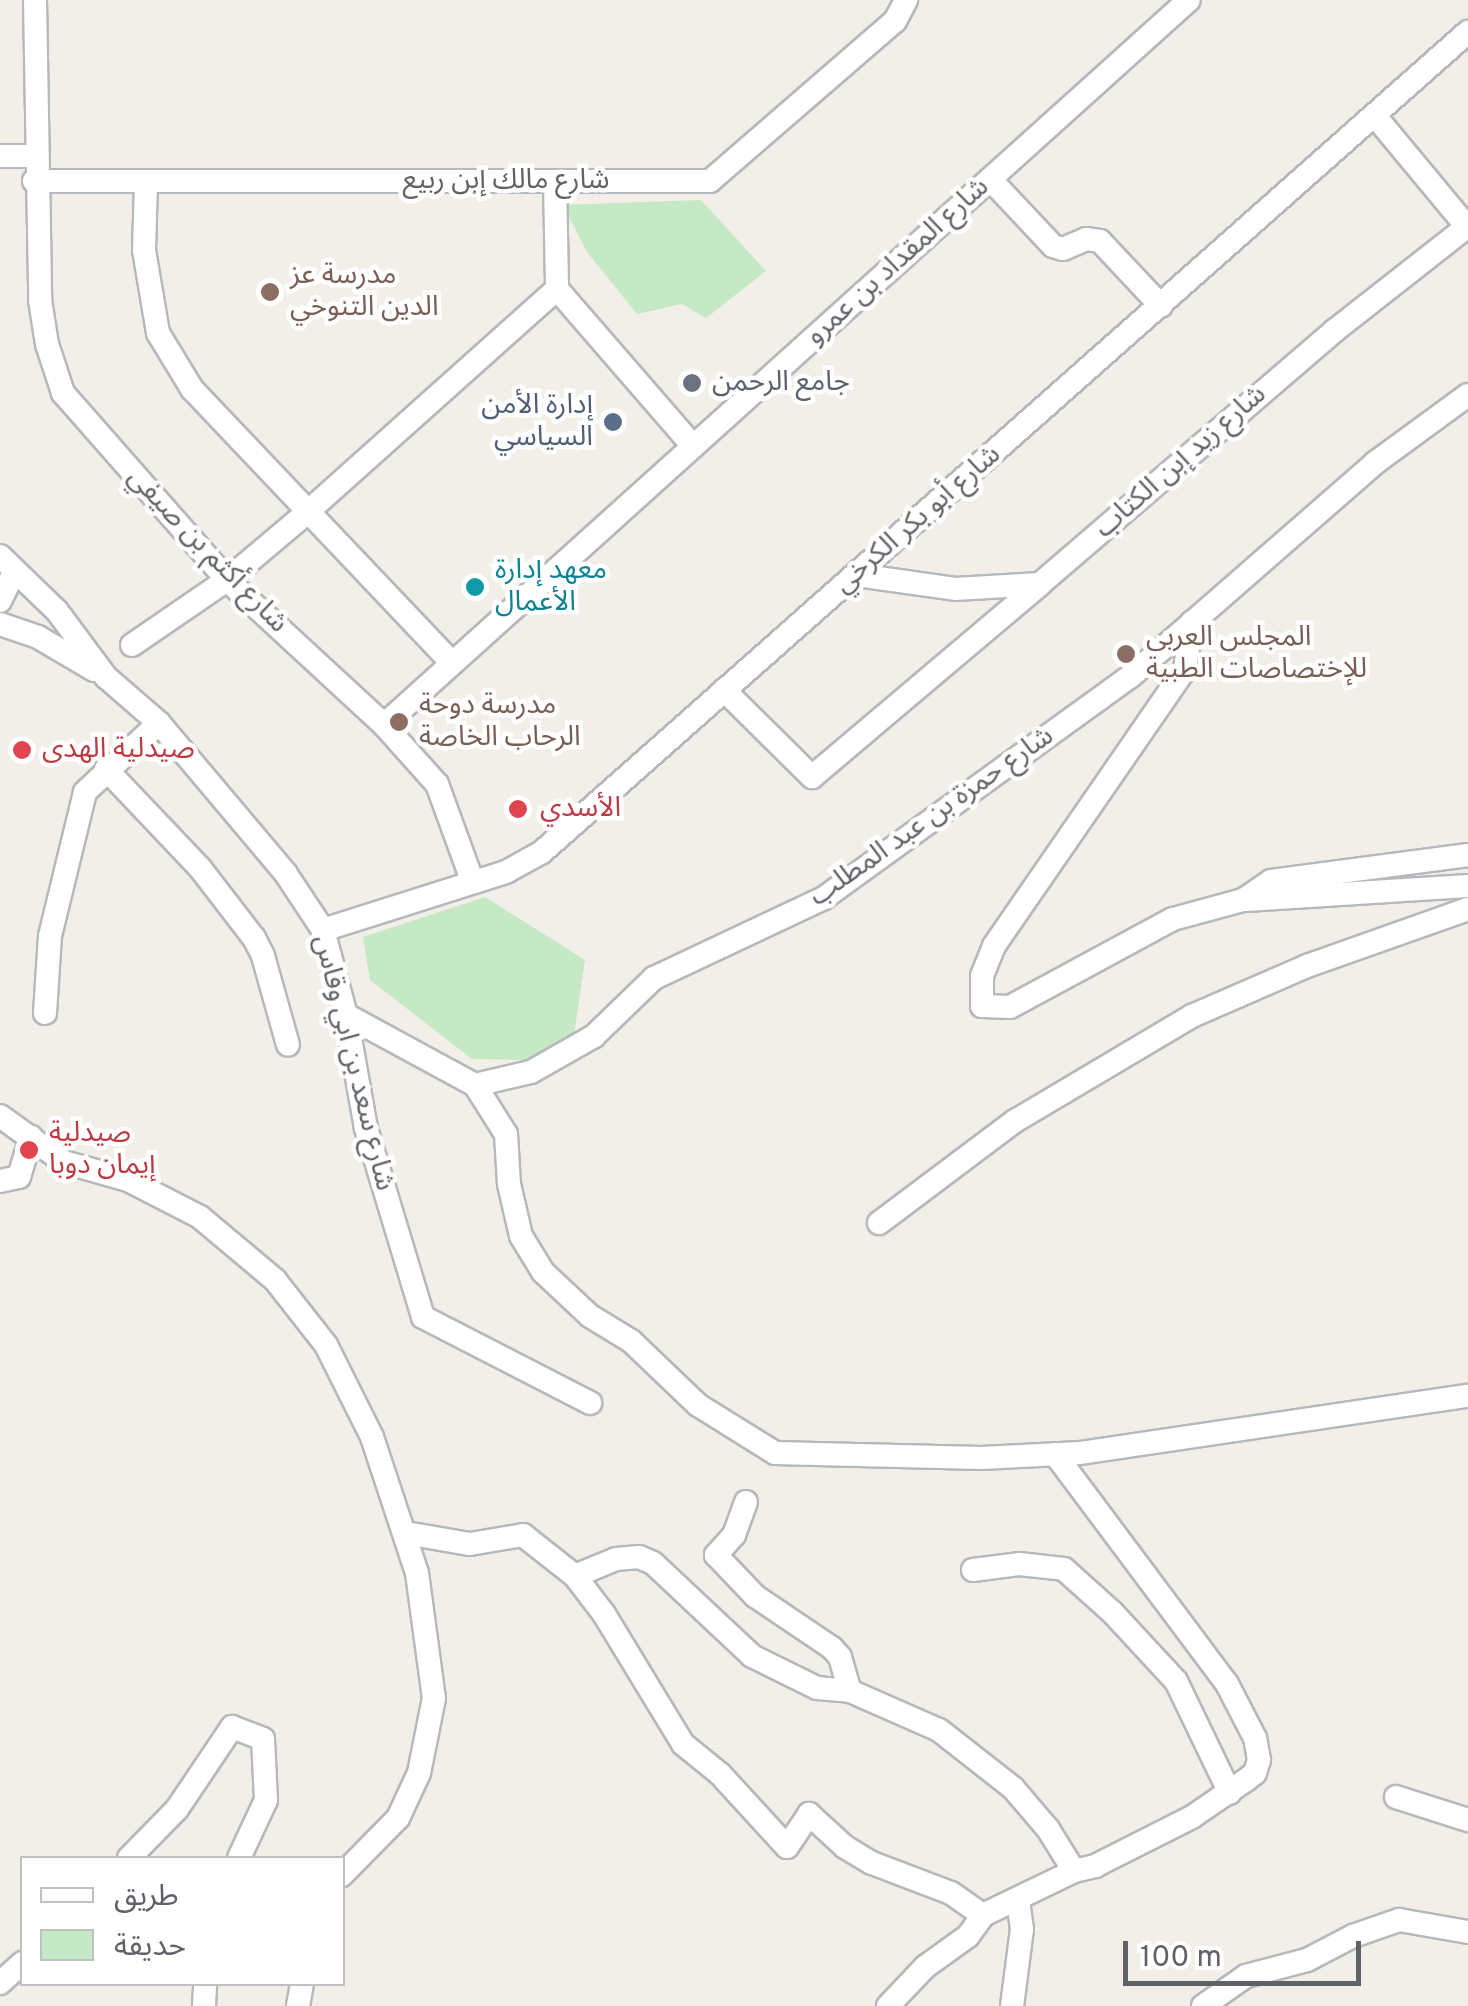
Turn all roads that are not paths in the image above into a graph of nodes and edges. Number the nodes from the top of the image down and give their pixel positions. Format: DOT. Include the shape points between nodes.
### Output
graph roads {
  1 [pos="34,0"];
  2 [pos="906,0"];
  3 [pos="1188,0"];
  4 [pos="1468,32"];
  5 [pos="1375,116"];
  6 [pos="0,156"];
  7 [pos="34,156"];
  8 [pos="990,179"];
  9 [pos="34,181"];
  10 [pos="555,181"];
  11 [pos="146,183"];
  12 [pos="1468,227"];
  13 [pos="557,290"];
  14 [pos="1161,306"];
  15 [pos="1468,395"];
  16 [pos="693,446"];
  17 [pos="307,513"];
  18 [pos="7,564"];
  19 [pos="857,574"];
  20 [pos="227,580"];
  21 [pos="1040,584"];
  22 [pos="0,601"];
  23 [pos="1192,622"];
  24 [pos="0,624"];
  25 [pos="132,645"];
  26 [pos="452,663"];
  27 [pos="106,676"];
  28 [pos="724,690"];
  29 [pos="159,723"];
  30 [pos="384,725"];
  31 [pos="106,769"];
  32 [pos="1468,855"];
  33 [pos="472,880"];
  34 [pos="1468,886"];
  35 [pos="1242,900"];
  36 [pos="1468,909"];
  37 [pos="323,930"];
  38 [pos="45,1012"];
  39 [pos="346,1015"];
  40 [pos="288,1045"];
  41 [pos="476,1085"];
  42 [pos="0,1116"];
  43 [pos="31,1137"];
  44 [pos="0,1181"];
  45 [pos="879,1223"];
  46 [pos="1468,1396"];
  47 [pos="590,1403"];
  48 [pos="1056,1454"];
  49 [pos="746,1502"];
  50 [pos="406,1533"];
  51 [pos="973,1570"];
  52 [pos="575,1576"];
  53 [pos="850,1691"];
  54 [pos="1230,1793"];
  55 [pos="1396,1797"];
  56 [pos="1468,1820"];
  57 [pos="131,1856"];
  58 [pos="241,1856"];
  59 [pos="1074,1871"];
  60 [pos="345,1873"];
  61 [pos="1018,1900"];
  62 [pos="983,1914"];
  63 [pos="1468,1932"];
  64 [pos="20,1965"];
  65 [pos="0,1984"];
  66 [pos="888,2006"];
  67 [pos="1012,2006"];
  68 [pos="1203,2006"];
  1 -- 7 [label="street, شارع أكثم بن صيفي"];
  2 -- 10 [label="street, شارع مالك إبن ربيع" via="895,20 710,181"];
  3 -- 8 [label="street, شارع المقداد بن عمرو"];
  4 -- 5 [label="street, شارع أبو بكر الكرخي"];
  5 -- 12 [label="street"];
  5 -- 14 [label="street, شارع أبو بكر الكرخي"];
  6 -- 7 [label="street"];
  7 -- 9 [label="street, شارع أكثم بن صيفي"];
  8 -- 14 [label="street" via="1053,246 1100,242"];
  8 -- 16 [label="street, شارع المقداد بن عمرو"];
  9 -- 11 [label="street, شارع مالك إبن ربيع"];
  9 -- 20 [label="street, شارع أكثم بن صيفي" via="40,300 63,393"];
  10 -- 11 [label="street, شارع مالك إبن ربيع"];
  10 -- 13 [label="street"];
  11 -- 17 [label="street" via="144,250 158,334 192,390"];
  12 -- 21 [label="street, شارع زيد إبن الكتاب" via="1334,330"];
  13 -- 16 [label="street"];
  13 -- 17 [label="street"];
  14 -- 19 [label="street, شارع أبو بكر الكرخي"];
  15 -- 23 [label="street, شارع حمزة بن عبد المطلب" via="1375,463"];
  16 -- 26 [label="street, شارع المقداد بن عمرو"];
  17 -- 20 [label="street"];
  17 -- 26 [label="street"];
  18 -- 22 [label="street"];
  18 -- 27 [label="street, شارع سعد بن ابي وقاس" via="56,611"];
  19 -- 21 [label="street" via="955,590"];
  19 -- 28 [label="street, شارع أبو بكر الكرخي"];
  20 -- 25 [label="street"];
  20 -- 30 [label="street, شارع أكثم بن صيفي"];
  21 -- 28 [label="street, شارع زيد إبن الكتاب" via="812,777"];
  23 -- 35 [label="street" via="1184,668 994,946 982,976 982,1006 1010,1006 1173,919"];
  23 -- 41 [label="street, شارع حمزة بن عبد المطلب" via="1130,676 824,898 654,978 594,1036 531,1072"];
  24 -- 27 [label="street" via="38,637"];
  26 -- 30 [label="street, شارع المقداد بن عمرو"];
  27 -- 29 [label="street, شارع سعد بن ابي وقاس"];
  28 -- 33 [label="street, شارع أبو بكر الكرخي" via="542,852 506,872"];
  29 -- 31 [label="street"];
  29 -- 37 [label="street, شارع سعد بن ابي وقاس" via="286,874"];
  30 -- 33 [label="street, شارع أكثم بن صيفي" via="438,784"];
  31 -- 38 [label="street" via="85,792 50,936"];
  31 -- 40 [label="street" via="200,868 254,938"];
  32 -- 35 [label="street" via="1271,882"];
  33 -- 37 [label="street, شارع أبو بكر الكرخي"];
  34 -- 35 [label="street"];
  36 -- 45 [label="street" via="1307,966 1192,1016 1015,1121"];
  37 -- 39 [label="street, شارع سعد بن ابي وقاس"];
  39 -- 41 [label="street"];
  39 -- 47 [label="street, شارع سعد بن ابي وقاس" via="366,1128 423,1317"];
  41 -- 48 [label="street" via="506,1134 521,1236 544,1272 738,1432 775,1453"];
  42 -- 43 [label="street"];
  43 -- 44 [label="street" via="19,1177"];
  43 -- 50 [label="street" via="64,1162 128,1180 200,1217 274,1280 326,1345 372,1437"];
  46 -- 48 [label="street"];
  48 -- 54 [label="street" via="1243,1712 1258,1760 1255,1773"];
  49 -- 53 [label="street" via="734,1535 716,1556 755,1596 832,1648"];
  50 -- 52 [label="street" via="470,1544 523,1535"];
  50 -- 60 [label="street" via="432,1680 430,1716 419,1773 398,1818"];
  51 -- 54 [label="street" via="1019,1564 1064,1569 1176,1681"];
  52 -- 53 [label="street" via="616,1559 653,1563 752,1656 817,1688"];
  52 -- 62 [label="street" via="683,1744 787,1847 809,1814 872,1863 951,1893"];
  53 -- 59 [label="street" via="939,1730 982,1760 1048,1829"];
  54 -- 59 [label="street"];
  55 -- 56 [label="street"];
  57 -- 58 [label="street" via="177,1810 232,1727 264,1739 266,1800"];
  59 -- 61 [label="street"];
  61 -- 62 [label="street"];
  61 -- 67 [label="street" via="1022,1929"];
  62 -- 66 [label="street" via="968,1936"];
  63 -- 68 [label="street" via="1400,1920 1306,1960 1246,1976"];
  64 -- 65 [label="street"];
}
